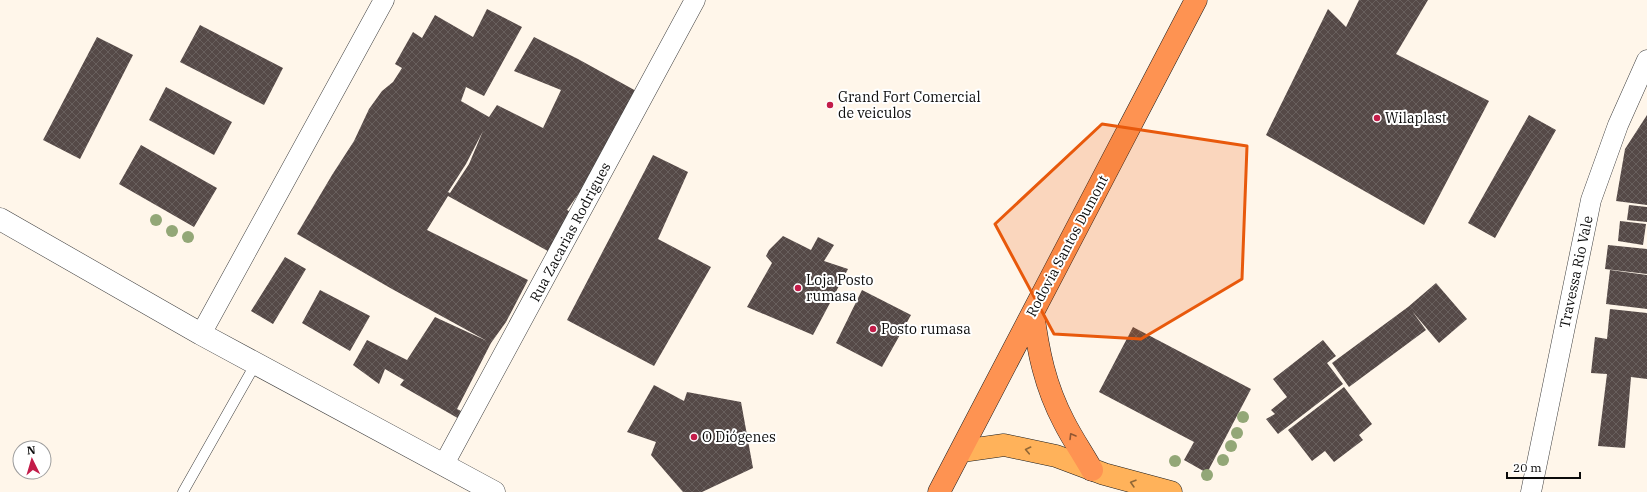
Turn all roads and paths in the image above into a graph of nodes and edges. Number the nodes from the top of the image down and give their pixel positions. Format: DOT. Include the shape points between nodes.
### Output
graph roads {
  1 [pos="384,0"];
  2 [pos="695,0"];
  3 [pos="1196,0"];
  4 [pos="1647,60"];
  5 [pos="0,219"];
  6 [pos="1033,312"];
  7 [pos="201,334"];
  8 [pos="256,363"];
  9 [pos="962,451"];
  10 [pos="444,464"];
  11 [pos="1099,479"];
  12 [pos="183,492"];
  13 [pos="494,492"];
  14 [pos="939,492"];
  15 [pos="1171,492"];
  16 [pos="1531,492"];
  1 -- 7 [label="street"];
  2 -- 10 [label="street, Rua Zacarias Rodrigues"];
  3 -- 6 [label="highway, Rodovia Santos Dumont"];
  4 -- 16 [label="street, Travessa Rio Vale" via="1618,125 1591,200"];
  5 -- 7 [label="street"];
  6 -- 9 [label="highway, Rodovia Santos Dumont"];
  11 -- 6 [label="highway, one-way" via="1064,422 1054,399 1038,349"];
  7 -- 8 [label="street"];
  8 -- 10 [label="street"];
  8 -- 12 [label="lane"];
  11 -- 9 [label="main road, one-way" via="1056,456 1004,445"];
  9 -- 14 [label="highway, Rodovia Santos Dumont"];
  10 -- 13 [label="street"];
  15 -- 11 [label="main road, one-way"];
}
